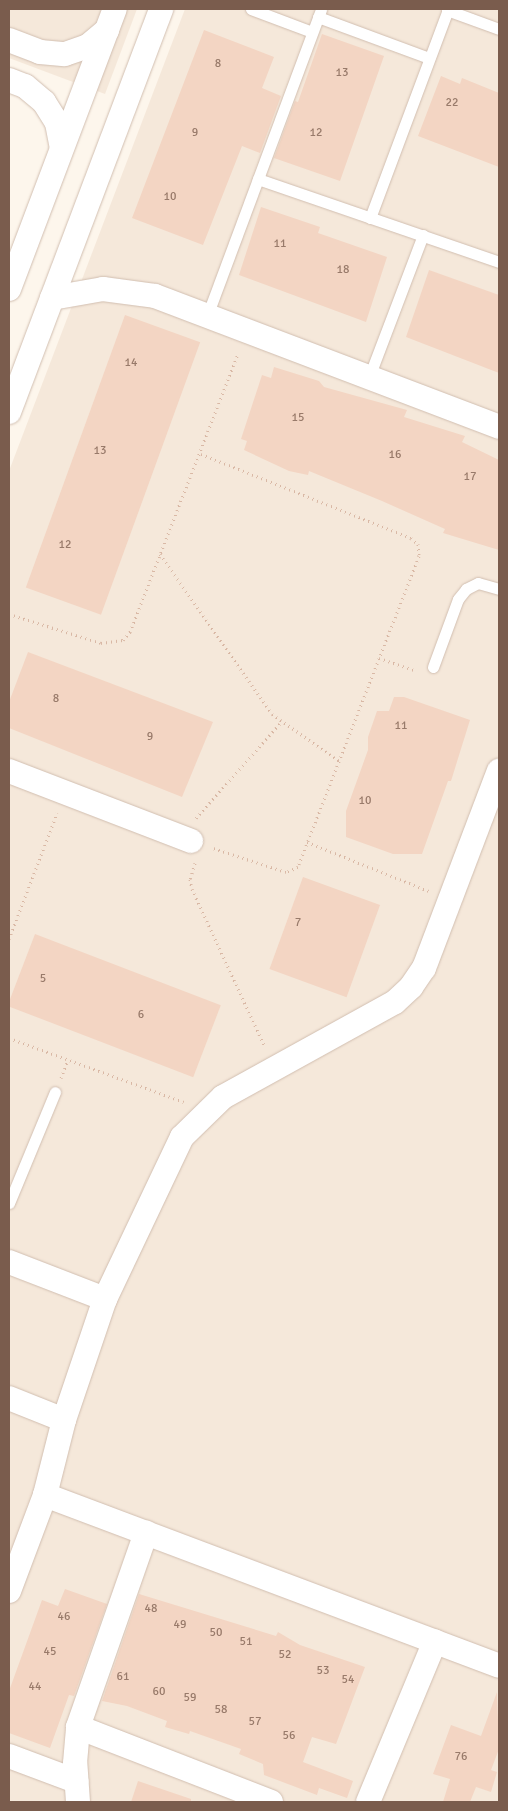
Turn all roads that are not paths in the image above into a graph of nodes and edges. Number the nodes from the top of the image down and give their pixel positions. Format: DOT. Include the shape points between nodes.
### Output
graph roads {
  1 [pos="161,9"];
  2 [pos="251,9"];
  3 [pos="447,10"];
  4 [pos="320,13"];
  5 [pos="111,20"];
  6 [pos="499,30"];
  7 [pos="312,32"];
  8 [pos="9,40"];
  9 [pos="429,58"];
  10 [pos="9,80"];
  11 [pos="62,148"];
  12 [pos="258,179"];
  13 [pos="370,218"];
  14 [pos="423,235"];
  15 [pos="499,262"];
  16 [pos="9,289"];
  17 [pos="52,298"];
  18 [pos="207,316"];
  19 [pos="369,377"];
  20 [pos="9,412"];
  21 [pos="499,427"];
  22 [pos="499,588"];
  23 [pos="432,667"];
  24 [pos="9,770"];
  25 [pos="499,771"];
  26 [pos="492,814"];
  27 [pos="185,839"];
  28 [pos="55,1092"];
  29 [pos="9,1204"];
  30 [pos="9,1262"];
  31 [pos="105,1299"];
  32 [pos="9,1398"];
  33 [pos="64,1420"];
  34 [pos="46,1495"];
  35 [pos="146,1533"];
  36 [pos="9,1591"];
  37 [pos="435,1641"];
  38 [pos="499,1666"];
  39 [pos="78,1727"];
  40 [pos="9,1756"];
  41 [pos="77,1792"];
  42 [pos="271,1802"];
  43 [pos="368,1802"];
  1 -- 17 [label="street"];
  2 -- 7 [label="lane"];
  3 -- 6 [label="lane"];
  3 -- 9 [label="lane"];
  4 -- 7 [label="lane"];
  4 -- 9 [label="lane"];
  5 -- 8 [label="street" via="88,46 65,54 40,52"];
  5 -- 11 [label="street"];
  7 -- 12 [label="lane"];
  9 -- 13 [label="lane"];
  10 -- 11 [label="street" via="25,86 44,102 57,123"];
  11 -- 16 [label="street"];
  12 -- 13 [label="lane"];
  12 -- 18 [label="lane"];
  13 -- 14 [label="lane"];
  14 -- 15 [label="lane"];
  14 -- 19 [label="lane"];
  17 -- 18 [label="street" via="103,289 130,290"];
  17 -- 20 [label="street"];
  18 -- 19 [label="street"];
  19 -- 21 [label="street"];
  22 -- 23 [label="lane" via="478,583 462,594"];
  24 -- 27 [label="street"];
  25 -- 26 [label="street"];
  26 -- 31 [label="street" via="450,900 424,968 406,992 395,1002 223,1097 206,1110 174,1150"];
  28 -- 29 [label="lane"];
  30 -- 31 [label="street"];
  31 -- 33 [label="street"];
  32 -- 33 [label="street"];
  33 -- 34 [label="street"];
  34 -- 35 [label="street"];
  34 -- 36 [label="street"];
  35 -- 37 [label="street"];
  35 -- 39 [label="street"];
  37 -- 38 [label="street"];
  37 -- 43 [label="street"];
  39 -- 41 [label="street"];
  39 -- 42 [label="street"];
  40 -- 41 [label="street"];
}
